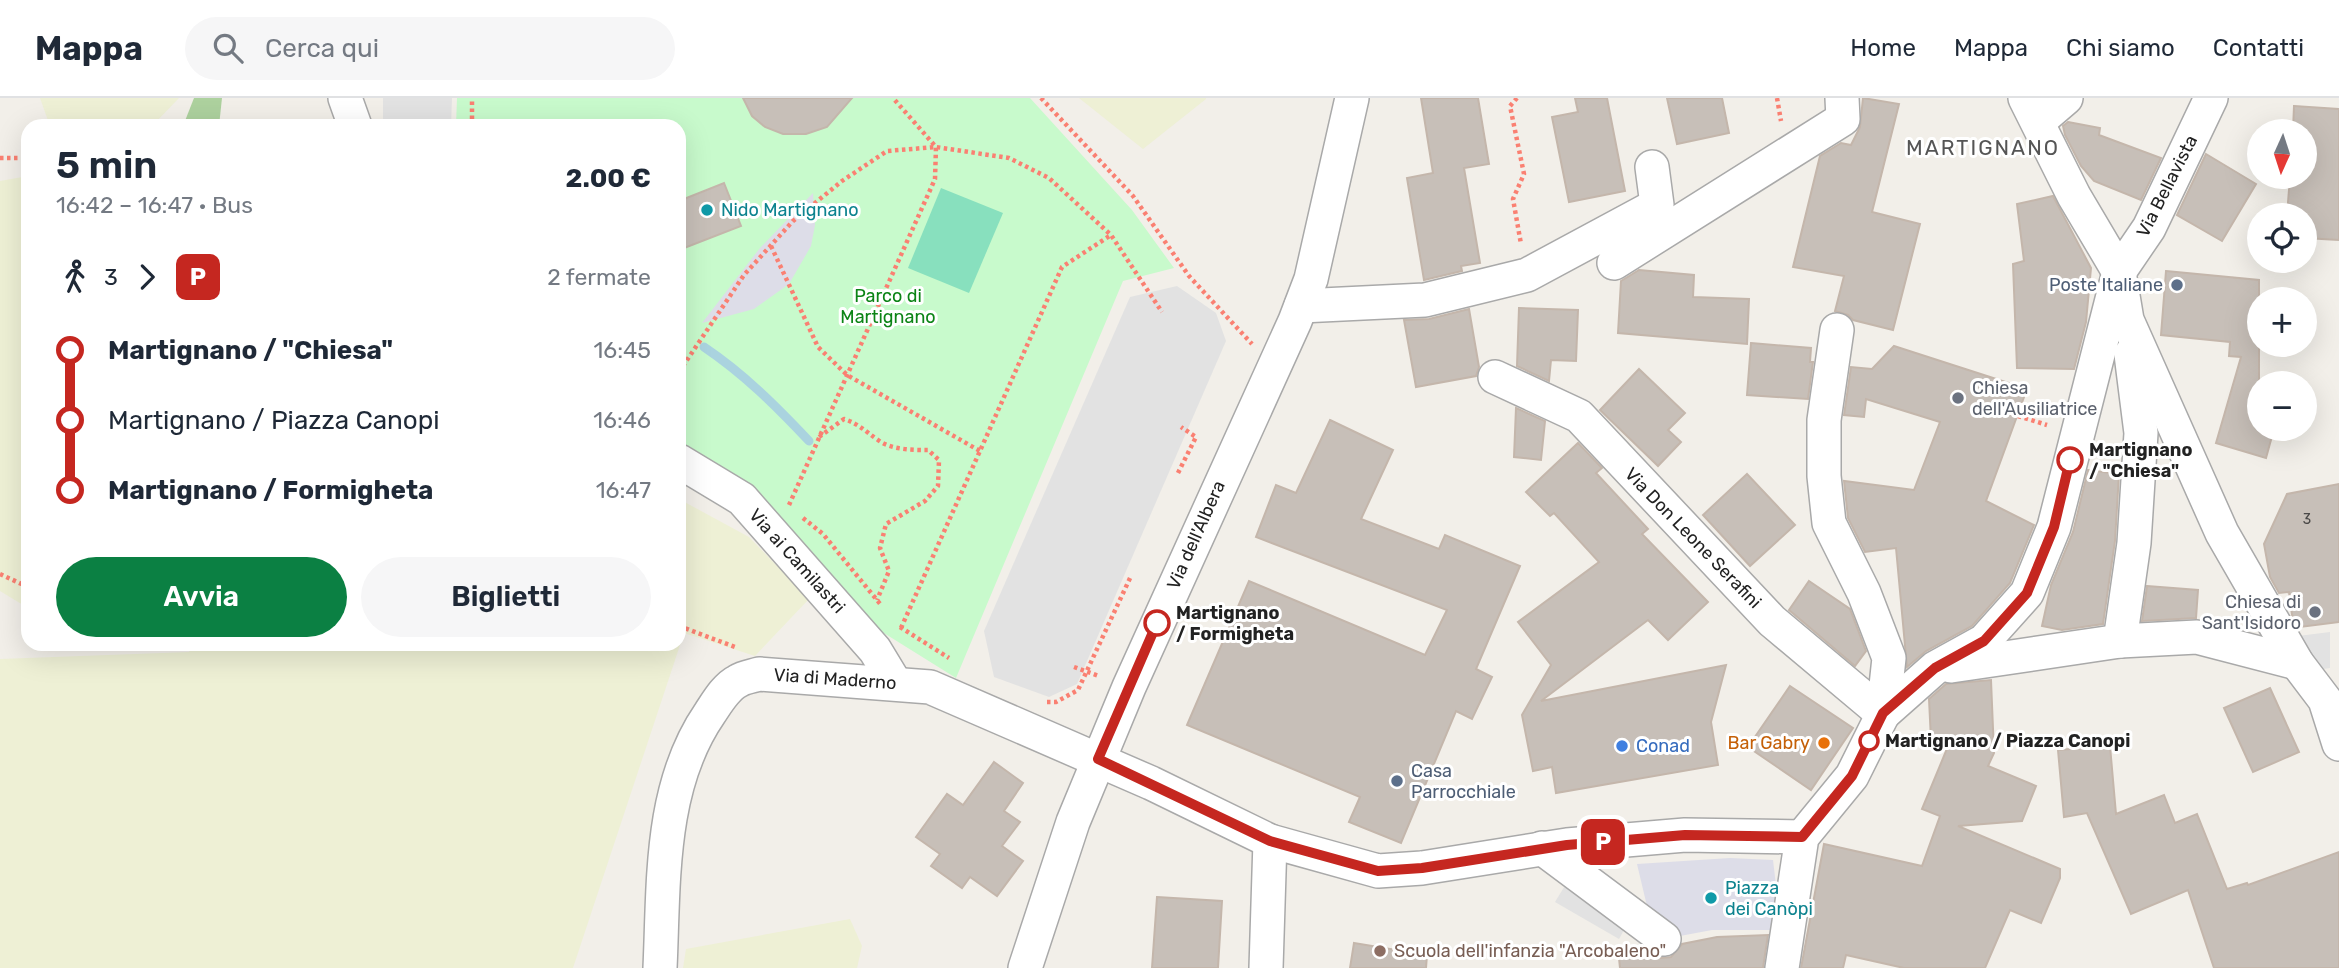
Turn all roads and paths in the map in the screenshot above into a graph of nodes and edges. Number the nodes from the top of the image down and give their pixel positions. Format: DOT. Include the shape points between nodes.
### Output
graph roads {
  1 [pos="472,98"];
  2 [pos="892,98"];
  3 [pos="1041,98"];
  4 [pos="1352,98"];
  5 [pos="1517,98"];
  6 [pos="1842,98"];
  7 [pos="2066,98"];
  8 [pos="2211,98"];
  9 [pos="2032,110"];
  10 [pos="472,119"];
  11 [pos="936,146"];
  12 [pos="0,158"];
  13 [pos="21,158"];
  14 [pos="1653,167"];
  15 [pos="1111,235"];
  16 [pos="771,246"];
  17 [pos="1614,263"];
  18 [pos="2119,272"];
  19 [pos="1527,275"];
  20 [pos="1301,306"];
  21 [pos="1162,312"];
  22 [pos="2127,320"];
  23 [pos="1837,330"];
  24 [pos="686,362"];
  25 [pos="1275,367"];
  26 [pos="847,375"];
  27 [pos="1495,377"];
  28 [pos="2018,416"];
  29 [pos="2042,424"];
  30 [pos="1181,427"];
  31 [pos="819,437"];
  32 [pos="980,451"];
  33 [pos="686,465"];
  34 [pos="1178,473"];
  35 [pos="789,506"];
  36 [pos="0,574"];
  37 [pos="1131,576"];
  38 [pos="21,584"];
  39 [pos="877,600"];
  40 [pos="901,628"];
  41 [pos="2120,641"];
  42 [pos="2297,663"];
  43 [pos="1074,667"];
  44 [pos="1935,668"];
  45 [pos="1087,672"];
  46 [pos="1100,676"];
  47 [pos="895,683"];
  48 [pos="2332,688"];
  49 [pos="1036,700"];
  50 [pos="1883,713"];
  51 [pos="2339,744"];
  52 [pos="1098,759"];
  53 [pos="1802,837"];
  54 [pos="1270,841"];
  55 [pos="1542,848"];
  56 [pos="1664,939"];
  57 [pos="660,968"];
  58 [pos="1024,968"];
  59 [pos="1266,968"];
  60 [pos="1782,968"];
  1 -- 10 [label="path"];
  2 -- 11 [label="path"];
  3 -- 25 [label="path" via="1133,196 1189,276"];
  4 -- 20 [label="street, Via dell'Albera"];
  5 -- 19 [label="path" via="1510,106 1524,174 1513,199"];
  6 -- 17 [label="street" via="1843,119"];
  7 -- 9 [label="street"];
  8 -- 18 [label="street, Via Bellavista" via="2149,228"];
  9 -- 18 [label="street" via="2074,196"];
  11 -- 15 [label="path" via="1010,158 1049,178"];
  11 -- 16 [label="path" via="887,151 793,220"];
  11 -- 26 [label="path" via="935,179"];
  12 -- 13 [label="path"];
  14 -- 19 [label="street" via="1657,205"];
  15 -- 21 [label="path"];
  15 -- 32 [label="path" via="1062,267"];
  16 -- 24 [label="path" via="744,275"];
  16 -- 26 [label="path" via="818,346"];
  18 -- 22 [label="street"];
  18 -- 44 [label="street" via="2054,527 2027,593 1984,641"];
  19 -- 20 [label="street" via="1425,300"];
  20 -- 25 [label="street, Via dell'Albera"];
  22 -- 41 [label="street" via="2141,433 2134,543"];
  22 -- 42 [label="street" via="2222,533"];
  23 -- 50 [label="street" via="1824,420 1829,523 1864,593 1889,658"];
  25 -- 52 [label="street, Via dell'Albera"];
  26 -- 31 [label="path"];
  26 -- 32 [label="path"];
  27 -- 50 [label="street, Via Don Leone Serafini" via="1579,416 1772,621"];
  28 -- 29 [label="path"];
  30 -- 34 [label="path" via="1196,437"];
  31 -- 35 [label="path"];
  31 -- 39 [label="path" via="844,419 862,425 880,442 928,450 939,460 938,486 925,501 886,524 880,548 889,571"];
  32 -- 40 [label="path"];
  33 -- 47 [label="street, Via ai Camilastri" via="742,499 875,650"];
  36 -- 38 [label="path"];
  37 -- 45 [label="path"];
  41 -- 42 [label="street" via="2197,637"];
  41 -- 44 [label="street"];
  42 -- 48 [label="street"];
  43 -- 45 [label="path"];
  44 -- 50 [label="street"];
  45 -- 46 [label="path"];
  45 -- 49 [label="path" via="1078,691 1056,702"];
  47 -- 52 [label="street, Via di Maderno" via="930,687 961,698"];
  47 -- 57 [label="street, Via di Maderno" via="759,674 738,681 724,693 684,764 671,814 662,881"];
  48 -- 51 [label="street"];
  50 -- 53 [label="street" via="1852,776"];
  52 -- 54 [label="street, Via di Maderno"];
  52 -- 58 [label="street, Via dell'Albera"];
  53 -- 55 [label="street, Via di Maderno" via="1685,835"];
  53 -- 60 [label="street"];
  54 -- 55 [label="street, Via di Maderno" via="1378,871"];
  54 -- 59 [label="street"];
  55 -- 56 [label="street"];
}
